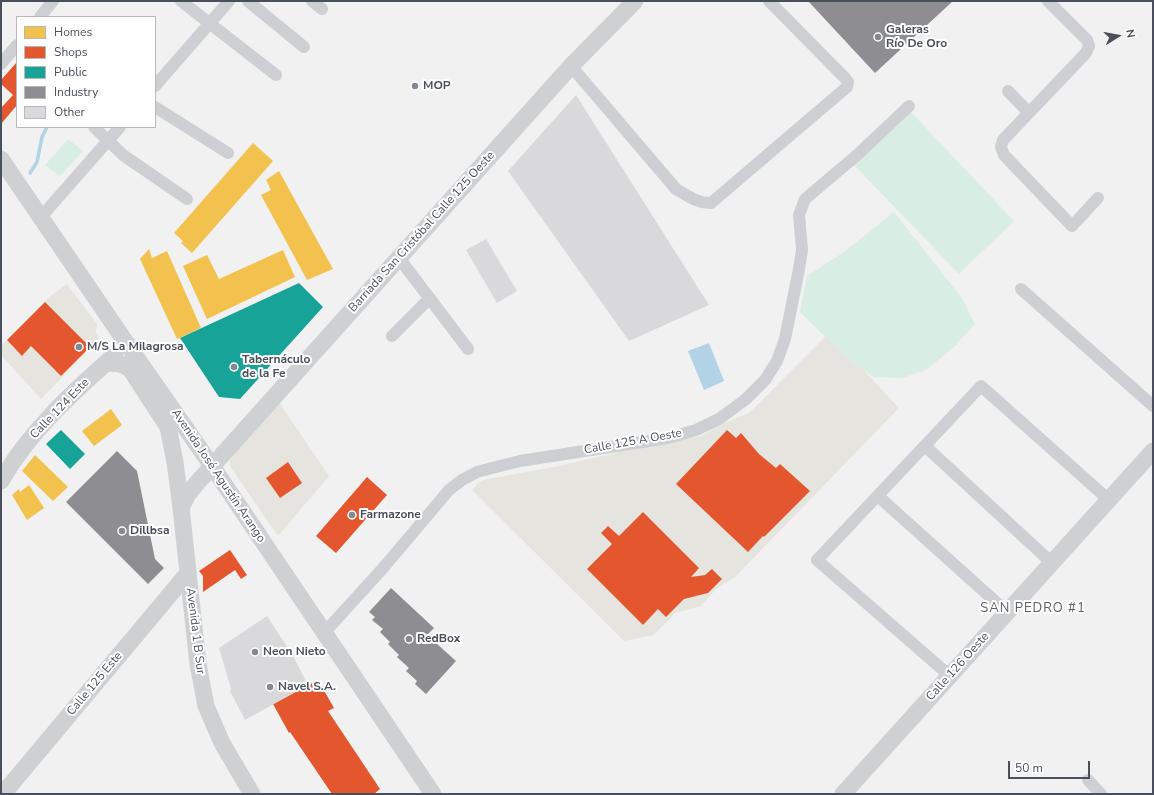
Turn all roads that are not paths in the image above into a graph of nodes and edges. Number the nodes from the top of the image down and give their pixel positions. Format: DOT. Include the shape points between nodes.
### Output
graph roads {
  1 [pos="53,1"];
  2 [pos="181,1"];
  3 [pos="229,1"];
  4 [pos="248,1"];
  5 [pos="312,1"];
  6 [pos="636,1"];
  7 [pos="769,1"];
  8 [pos="1048,1"];
  9 [pos="322,9"];
  10 [pos="41,16"];
  11 [pos="209,24"];
  12 [pos="16,46"];
  13 [pos="304,47"];
  14 [pos="1,64"];
  15 [pos="571,66"];
  16 [pos="276,75"];
  17 [pos="156,85"];
  18 [pos="1008,91"];
  19 [pos="909,106"];
  20 [pos="156,108"];
  21 [pos="1029,113"];
  22 [pos="95,128"];
  23 [pos="119,128"];
  24 [pos="108,140"];
  25 [pos="228,153"];
  26 [pos="1,159"];
  27 [pos="1098,198"];
  28 [pos="187,199"];
  29 [pos="41,217"];
  30 [pos="400,258"];
  31 [pos="1021,289"];
  32 [pos="430,298"];
  33 [pos="392,336"];
  34 [pos="127,344"];
  35 [pos="468,349"];
  36 [pos="106,363"];
  37 [pos="1153,406"];
  38 [pos="925,446"];
  39 [pos="1153,451"];
  40 [pos="212,466"];
  41 [pos="1,481"];
  42 [pos="878,496"];
  43 [pos="1109,500"];
  44 [pos="181,508"];
  45 [pos="1052,562"];
  46 [pos="188,573"];
  47 [pos="166,599"];
  48 [pos="1007,612"];
  49 [pos="192,614"];
  50 [pos="324,633"];
  51 [pos="950,676"];
  52 [pos="1088,780"];
  53 [pos="3,794"];
  54 [pos="252,794"];
  55 [pos="434,794"];
  56 [pos="843,794"];
  57 [pos="1101,794"];
  1 -- 10 [label="street"];
  2 -- 11 [label="street"];
  3 -- 11 [label="street"];
  4 -- 13 [label="street"];
  5 -- 9 [label="street"];
  6 -- 15 [label="main road, Barriada San Cristóbal Calle 125 Oeste"];
  7 -- 15 [label="street" via="845,78 848,82 847,87 711,202 698,202 676,189"];
  8 -- 21 [label="street" via="1087,40 1089,46 1086,53"];
  11 -- 16 [label="street"];
  11 -- 17 [label="street"];
  12 -- 14 [label="street"];
  15 -- 30 [label="main road, Barriada San Cristóbal Calle 125 Oeste"];
  18 -- 21 [label="street"];
  19 -- 50 [label="street, Calle 125 A Oeste" via="805,199 799,215 802,250 800,269 784,339 777,361 765,380 746,399 719,419 696,430 668,438 520,461 477,472 462,480 449,490"];
  20 -- 25 [label="street"];
  21 -- 27 [label="street" via="1003,140 1001,147 1004,155 1072,226"];
  22 -- 24 [label="street"];
  23 -- 24 [label="street"];
  24 -- 28 [label="street" via="123,155"];
  24 -- 29 [label="street"];
  26 -- 29 [label="main road, Avenida José Agustín Arango"];
  29 -- 34 [label="main road, Avenida José Agustín Arango"];
  30 -- 32 [label="street"];
  30 -- 40 [label="main road, Barriada San Cristóbal Calle 125 Oeste"];
  31 -- 37 [label="street"];
  32 -- 33 [label="street"];
  32 -- 35 [label="street"];
  34 -- 36 [label="main road, Calle 124 Este"];
  34 -- 40 [label="main road, Avenida José Agustín Arango"];
  36 -- 41 [label="main road, Calle 124 Este" via="56,410 20,450"];
  36 -- 44 [label="main road, Avenida 1 B Sur" via="117,363 131,370 168,427"];
  38 -- 42 [label="street"];
  38 -- 43 [label="street" via="981,386"];
  38 -- 45 [label="street"];
  39 -- 43 [label="main road, Calle 126 Oeste"];
  40 -- 44 [label="main road" via="188,494"];
  40 -- 50 [label="main road, Avenida José Agustín Arango"];
  42 -- 48 [label="street"];
  42 -- 51 [label="street" via="817,560"];
  43 -- 45 [label="main road, Calle 126 Oeste"];
  44 -- 46 [label="main road, Avenida 1 B Sur"];
  45 -- 48 [label="main road, Calle 126 Oeste"];
  46 -- 47 [label="main road, Calle 125 Este"];
  46 -- 49 [label="main road, Avenida 1 B Sur"];
  47 -- 49 [label="main road" via="182,600"];
  47 -- 53 [label="main road, Calle 125 Este"];
  48 -- 51 [label="main road, Calle 126 Oeste"];
  49 -- 54 [label="main road, Avenida 1 B Sur" via="206,706 222,743"];
  50 -- 55 [label="main road, Avenida José Agustín Arango"];
  51 -- 56 [label="main road, Calle 126 Oeste"];
  52 -- 57 [label="street"];
}
